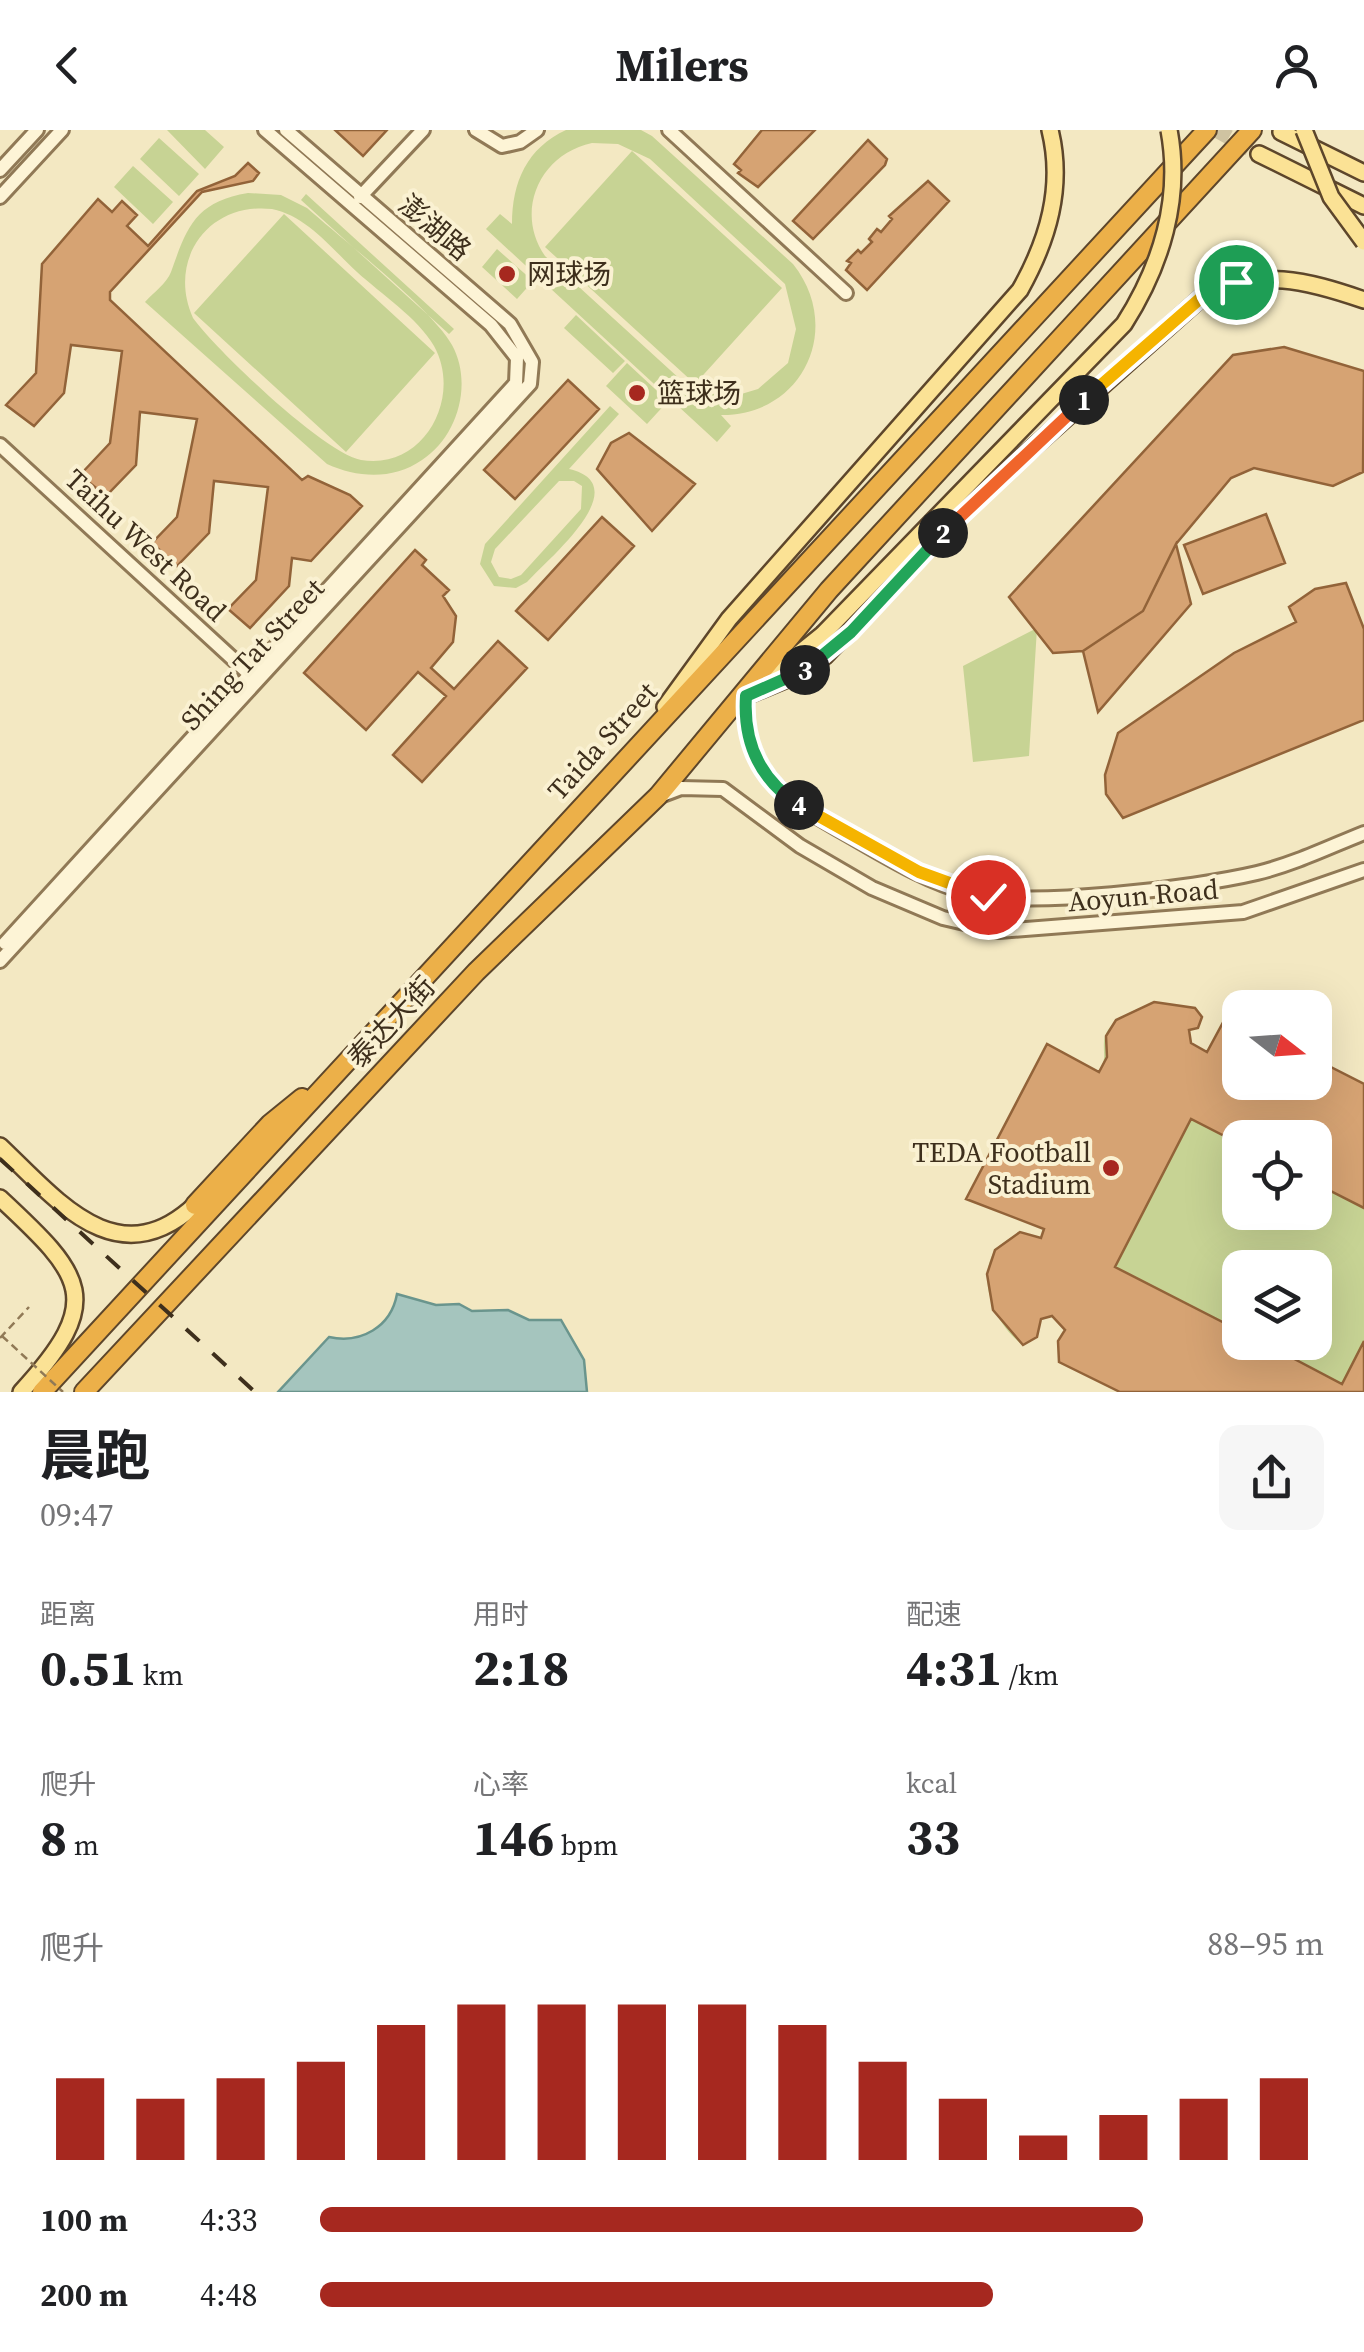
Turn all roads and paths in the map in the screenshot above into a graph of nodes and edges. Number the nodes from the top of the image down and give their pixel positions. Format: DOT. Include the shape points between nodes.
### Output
graph roads {
  1 [pos="37,130"];
  2 [pos="62,130"];
  3 [pos="266,130"];
  4 [pos="286,130"];
  5 [pos="423,130"];
  6 [pos="476,130"];
  7 [pos="537,130"];
  8 [pos="669,130"];
  9 [pos="1050,130"];
  10 [pos="1169,130"];
  11 [pos="1206,130"];
  12 [pos="1252,130"];
  13 [pos="1304,130"];
  14 [pos="1281,132"];
  15 [pos="1259,154"];
  16 [pos="0,170"];
  17 [pos="1364,173"];
  18 [pos="0,197"];
  19 [pos="360,197"];
  20 [pos="1364,206"];
  21 [pos="1364,242"];
  22 [pos="846,292"];
  23 [pos="1364,300"];
  24 [pos="526,372"];
  25 [pos="0,445"];
  26 [pos="256,680"];
  27 [pos="746,696"];
  28 [pos="650,728"];
  29 [pos="658,796"];
  30 [pos="1364,833"];
  31 [pos="1364,870"];
  32 [pos="0,948"];
  33 [pos="0,962"];
  34 [pos="332,1078"];
  35 [pos="0,1146"];
  36 [pos="0,1198"];
  37 [pos="195,1204"];
  38 [pos="28,1307"];
  39 [pos="1,1337"];
  40 [pos="21,1392"];
  41 [pos="42,1392"];
  42 [pos="63,1392"];
  43 [pos="84,1392"];
  1 -- 16 [label="street"];
  2 -- 18 [label="street"];
  3 -- 24 [label="street, 澎湖路" via="491,326"];
  4 -- 19 [label="street, 澎湖路"];
  5 -- 19 [label="street"];
  6 -- 7 [label="street" via="502,146"];
  8 -- 22 [label="street"];
  9 -- 28 [label="main road" via="1054,206 1020,290 729,618"];
  10 -- 27 [label="main road, bridge" via="1173,177 1164,236 1124,324 823,634"];
  11 -- 28 [label="highway, Taida Street"];
  12 -- 27 [label="highway" via="829,590"];
  13 -- 21 [label="main road, bridge" via="1331,197"];
  14 -- 17 [label="main road"];
  15 -- 20 [label="main road"];
  19 -- 24 [label="street, 澎湖路" via="510,324 526,347"];
  23 -- 27 [label="main road" via="1272,278 1236,282 1203,296 972,502 825,656"];
  24 -- 26 [label="street, Shing Tat Street"];
  25 -- 26 [label="street, Taihu West Road"];
  26 -- 32 [label="street, Shing Tat Street"];
  26 -- 33 [label="street, Shing Tat Street"];
  27 -- 29 [label="highway, 泰达大街"];
  27 -- 30 [label="street, Aoyun Road" via="745,733 753,756 788,798 919,872 976,894 1054,898 1228,878"];
  28 -- 34 [label="highway, Taida Street"];
  29 -- 31 [label="street, Aoyun Road" via="681,788 722,789 872,888 943,918 999,931 1243,912"];
  29 -- 43 [label="highway, 泰达大街" via="476,972"];
  34 -- 37 [label="highway" via="270,1124"];
  34 -- 41 [label="highway, Taida Street"];
  35 -- 37 [label="main road" via="70,1212 104,1230 156,1232"];
  36 -- 40 [label="main road" via="58,1254 71,1280 73,1321 54,1357"];
  38 -- 39 [label="path"];
  39 -- 42 [label="path, bridge"];
}
